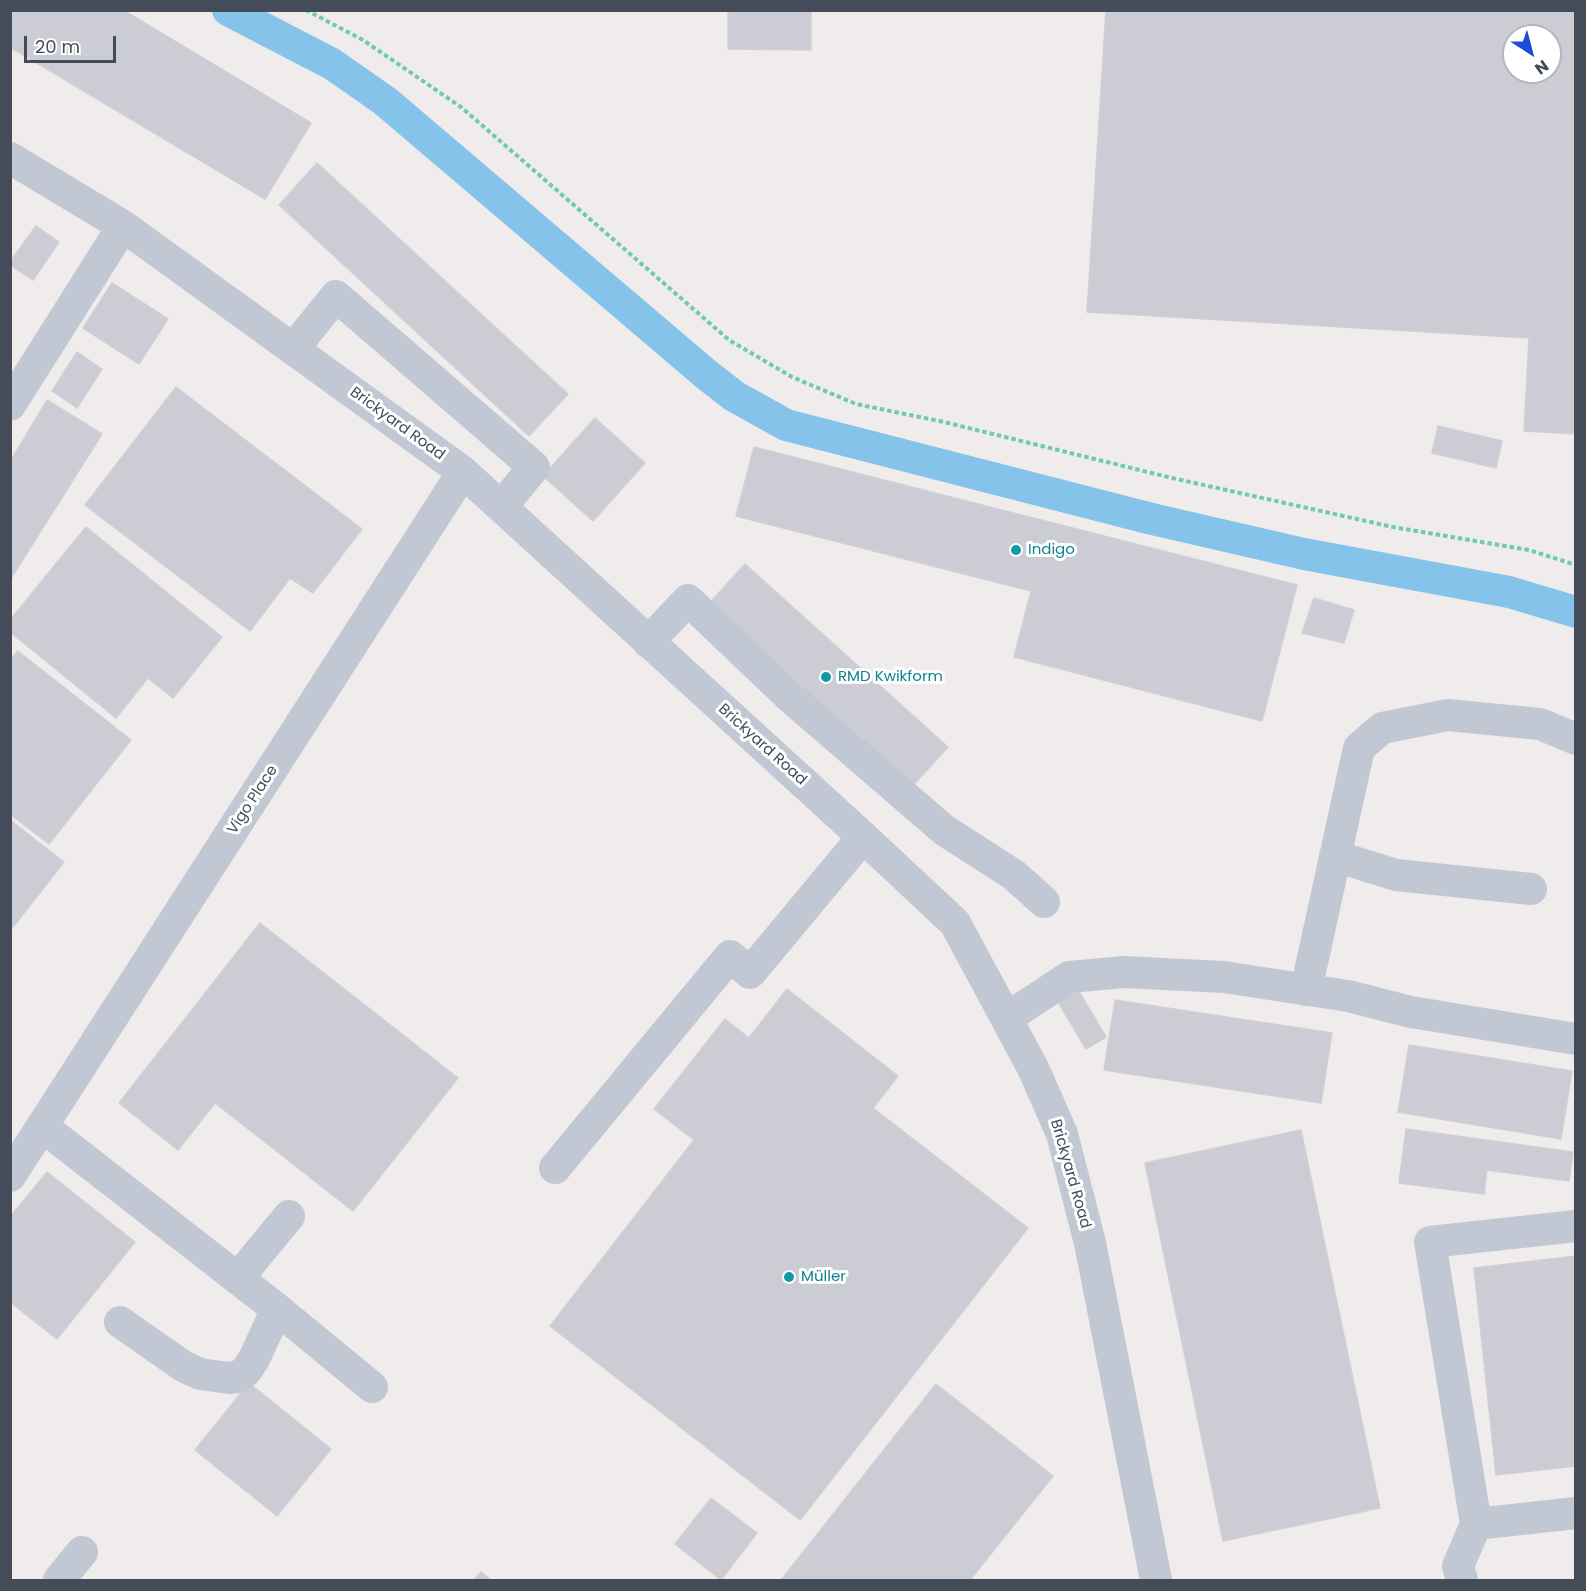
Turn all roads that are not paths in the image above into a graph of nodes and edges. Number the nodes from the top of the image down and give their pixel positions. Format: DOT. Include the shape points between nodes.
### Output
graph roads {
  1 [pos="10,158"];
  2 [pos="123,226"];
  3 [pos="293,349"];
  4 [pos="10,405"];
  5 [pos="463,472"];
  6 [pos="502,506"];
  7 [pos="648,642"];
  8 [pos="1575,739"];
  9 [pos="863,837"];
  10 [pos="1335,856"];
  11 [pos="1531,889"];
  12 [pos="1044,902"];
  13 [pos="1305,990"];
  14 [pos="1007,1018"];
  15 [pos="1575,1039"];
  16 [pos="43,1127"];
  17 [pos="555,1168"];
  18 [pos="10,1176"];
  19 [pos="290,1216"];
  20 [pos="1575,1226"];
  21 [pos="238,1278"];
  22 [pos="277,1309"];
  23 [pos="120,1322"];
  24 [pos="372,1387"];
  25 [pos="1575,1513"];
  26 [pos="1476,1524"];
  27 [pos="82,1552"];
  28 [pos="59,1581"];
  29 [pos="1156,1581"];
  30 [pos="1462,1581"];
  1 -- 2 [label="street, Brickyard Road"];
  2 -- 3 [label="street, Brickyard Road"];
  2 -- 4 [label="street"];
  3 -- 5 [label="street, Brickyard Road"];
  3 -- 6 [label="street" via="336,296 534,467"];
  5 -- 6 [label="street, Brickyard Road"];
  5 -- 16 [label="street, Vigo Place"];
  6 -- 7 [label="street, Brickyard Road"];
  7 -- 9 [label="street, Brickyard Road"];
  7 -- 12 [label="street" via="688,600 791,698 944,830 1014,875"];
  8 -- 10 [label="street" via="1540,724 1448,715 1382,728 1359,748"];
  9 -- 14 [label="street, Brickyard Road" via="955,923"];
  9 -- 17 [label="street" via="750,973 730,956"];
  10 -- 11 [label="street" via="1396,875"];
  10 -- 13 [label="street"];
  13 -- 14 [label="street" via="1224,977 1124,972 1069,977"];
  13 -- 15 [label="street"];
  14 -- 29 [label="street, Brickyard Road" via="1062,1134 1090,1243"];
  16 -- 18 [label="street, Vigo Place"];
  16 -- 21 [label="street"];
  19 -- 21 [label="street"];
  20 -- 26 [label="street" via="1430,1242"];
  21 -- 22 [label="street"];
  22 -- 23 [label="street" via="254,1359 237,1377 200,1374"];
  22 -- 24 [label="street"];
  25 -- 26 [label="street"];
  26 -- 30 [label="street" via="1458,1566"];
  27 -- 28 [label="street"];
}
